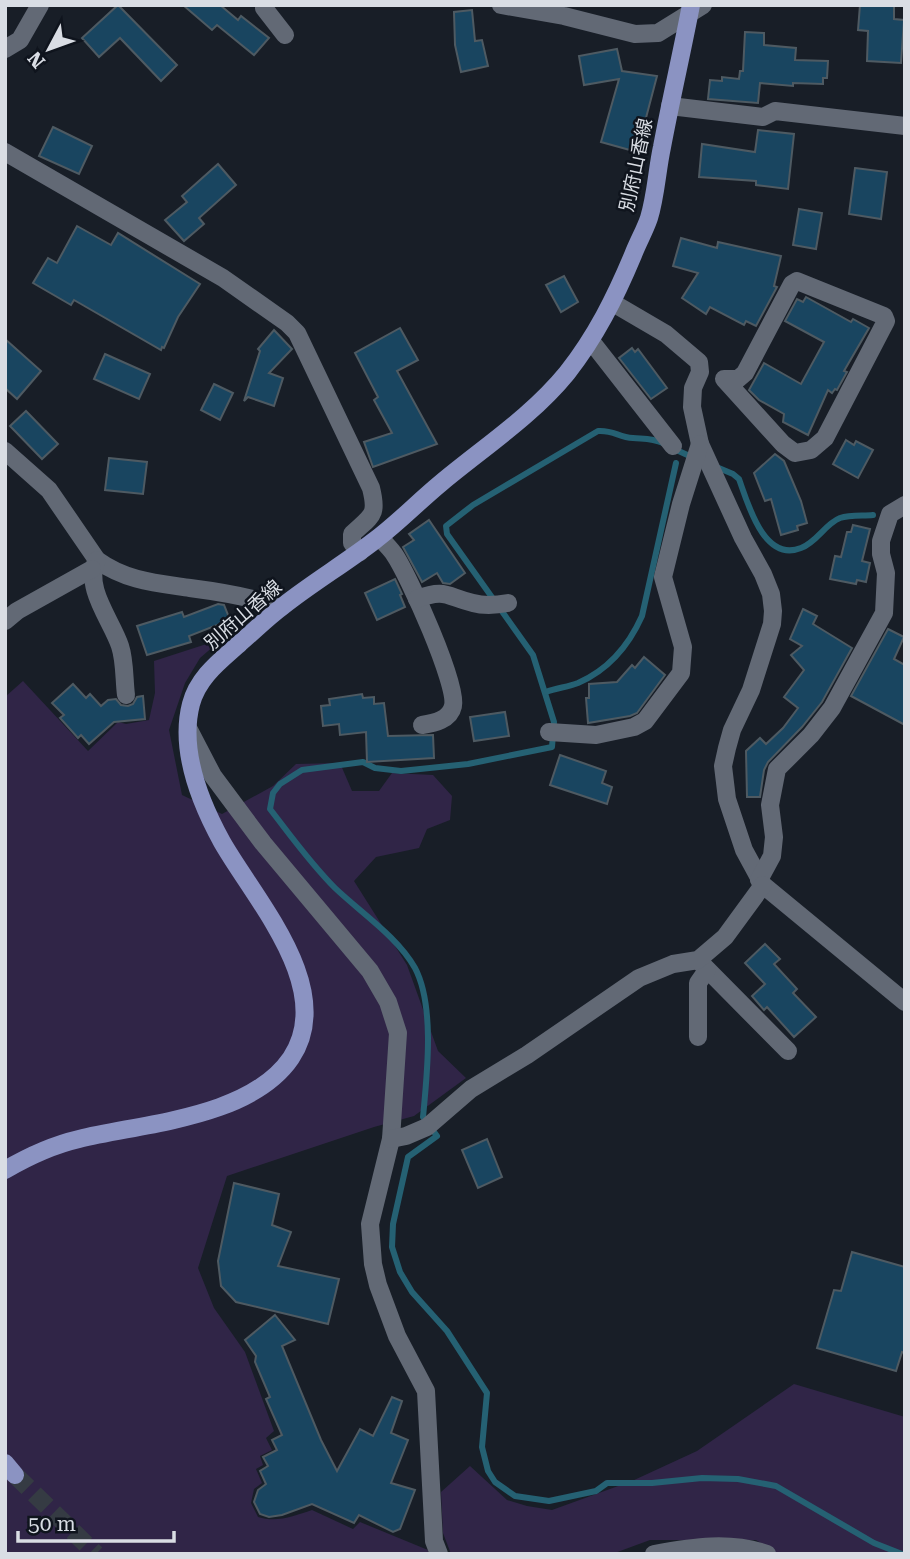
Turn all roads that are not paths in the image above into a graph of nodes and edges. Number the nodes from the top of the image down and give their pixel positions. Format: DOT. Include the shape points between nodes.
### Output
graph roads {
  1 [pos="40,5"];
  2 [pos="265,5"];
  3 [pos="511,6"];
  4 [pos="694,8"];
  5 [pos="285,35"];
  6 [pos="5,49"];
  7 [pos="670,106"];
  8 [pos="905,126"];
  9 [pos="5,152"];
  10 [pos="613,303"];
  11 [pos="591,341"];
  12 [pos="699,362"];
  13 [pos="724,379"];
  14 [pos="700,444"];
  15 [pos="673,446"];
  16 [pos="5,451"];
  17 [pos="905,505"];
  18 [pos="380,537"];
  19 [pos="360,552"];
  20 [pos="95,565"];
  21 [pos="417,599"];
  22 [pos="508,603"];
  23 [pos="281,607"];
  24 [pos="5,621"];
  25 [pos="126,695"];
  26 [pos="422,725"];
  27 [pos="188,729"];
  28 [pos="549,732"];
  29 [pos="761,882"];
  30 [pos="703,965"];
  31 [pos="905,1002"];
  32 [pos="698,1037"];
  33 [pos="788,1051"];
  34 [pos="391,1139"];
  35 [pos="5,1170"];
  36 [pos="439,1554"];
  37 [pos="654,1554"];
  38 [pos="767,1554"];
  1 -- 6 [label="street" via="20,40"];
  2 -- 5 [label="street"];
  3 -- 4 [label="street" via="635,34 658,33"];
  4 -- 7 [label="main road, 別府山香線"];
  7 -- 8 [label="street" via="763,117 775,111 823,115"];
  7 -- 10 [label="main road, 別府山香線" via="649,217"];
  9 -- 19 [label="street" via="223,278 297,333 371,488 372,516 352,534 352,543"];
  10 -- 11 [label="main road, 別府山香線"];
  10 -- 12 [label="street" via="666,334"];
  11 -- 15 [label="street"];
  11 -- 18 [label="main road, 別府山香線" via="517,424"];
  12 -- 13 [label="street"];
  12 -- 14 [label="street" via="692,407"];
  13 -- 13 [label="street" via="783,444 795,453 811,450 825,438 886,321 884,316 797,281 745,373 738,379"];
  14 -- 28 [label="street" via="663,577 683,647 681,673 645,721 634,727 596,735"];
  14 -- 29 [label="street" via="772,602 772,624 723,766 727,799 744,850"];
  16 -- 20 [label="street" via="49,490"];
  17 -- 29 [label="street" via="890,514 881,541 886,573 884,613 832,709 777,769 770,805 772,856"];
  18 -- 19 [label="main road, 別府山香線"];
  18 -- 21 [label="street"];
  19 -- 23 [label="main road, 別府山香線"];
  20 -- 23 [label="street" via="155,584 239,595"];
  20 -- 24 [label="street"];
  20 -- 25 [label="street" via="101,609 121,650"];
  21 -- 22 [label="street" via="433,593 452,594 473,603"];
  21 -- 26 [label="street" via="453,691 448,715"];
  23 -- 27 [label="main road, 別府山香線" via="201,681"];
  27 -- 34 [label="street" via="213,776 262,844 370,971 388,1002 398,1034"];
  27 -- 35 [label="main road, 別府山香線" via="191,771 221,840 292,958 303,992 301,1037 281,1070 241,1097 177,1121 45,1149"];
  29 -- 30 [label="street"];
  29 -- 31 [label="street"];
  30 -- 32 [label="street" via="698,983"];
  30 -- 33 [label="street"];
  30 -- 34 [label="street" via="673,964 639,978 471,1089 427,1127"];
  34 -- 36 [label="street" via="370,1224 373,1264 397,1336 426,1391 434,1541"];
  37 -- 38 [label="street" via="723,1545"];
}
